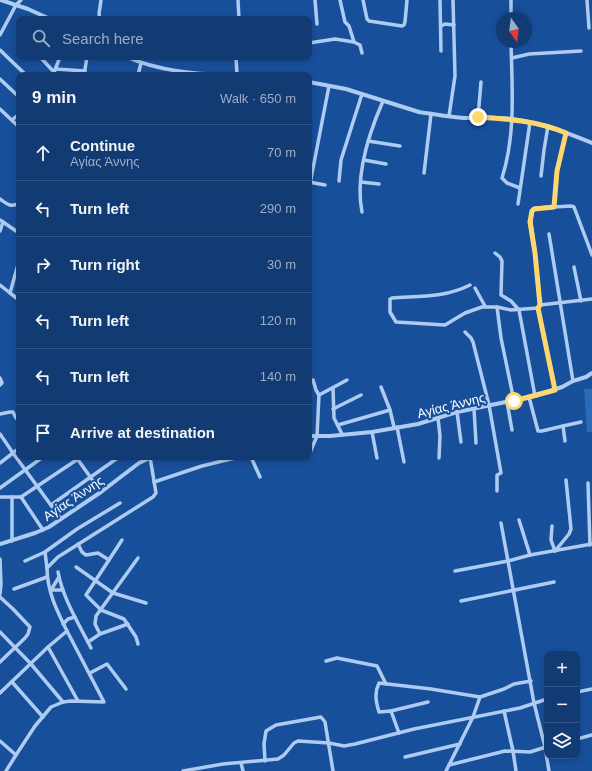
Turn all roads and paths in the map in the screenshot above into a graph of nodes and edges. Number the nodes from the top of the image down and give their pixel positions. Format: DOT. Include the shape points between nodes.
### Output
graph roads {
  1 [pos="1,0"];
  2 [pos="21,0"];
  3 [pos="101,0"];
  4 [pos="238,0"];
  5 [pos="315,0"];
  6 [pos="340,0"];
  7 [pos="363,0"];
  8 [pos="407,0"];
  9 [pos="440,0"];
  10 [pos="454,0"];
  11 [pos="511,0"];
  12 [pos="587,0"];
  13 [pos="6,1"];
  14 [pos="16,5"];
  15 [pos="511,12"];
  16 [pos="43,16"];
  17 [pos="99,16"];
  18 [pos="239,16"];
  19 [pos="317,24"];
  20 [pos="454,25"];
  21 [pos="441,26"];
  22 [pos="588,28"];
  23 [pos="0,35"];
  24 [pos="354,42"];
  25 [pos="312,43"];
  26 [pos="512,48"];
  27 [pos="0,50"];
  28 [pos="441,51"];
  29 [pos="581,51"];
  30 [pos="362,53"];
  31 [pos="512,58"];
  32 [pos="43,60"];
  33 [pos="59,60"];
  34 [pos="86,60"];
  35 [pos="134,60"];
  36 [pos="236,60"];
  37 [pos="141,63"];
  38 [pos="23,72"];
  39 [pos="54,72"];
  40 [pos="84,72"];
  41 [pos="139,72"];
  42 [pos="188,72"];
  43 [pos="238,72"];
  44 [pos="0,79"];
  45 [pos="481,82"];
  46 [pos="312,83"];
  47 [pos="329,86"];
  48 [pos="16,93"];
  49 [pos="362,94"];
  50 [pos="383,101"];
  51 [pos="0,109"];
  52 [pos="431,114"];
  53 [pos="449,116"];
  54 [pos="16,117"];
  55 [pos="478,117"];
  56 [pos="512,119"];
  57 [pos="12,120"];
  58 [pos="530,122"];
  59 [pos="16,125"];
  60 [pos="548,126"];
  61 [pos="566,133"];
  62 [pos="368,141"];
  63 [pos="592,143"];
  64 [pos="400,146"];
  65 [pos="314,158"];
  66 [pos="364,160"];
  67 [pos="386,164"];
  68 [pos="312,170"];
  69 [pos="424,173"];
  70 [pos="540,176"];
  71 [pos="339,181"];
  72 [pos="312,182"];
  73 [pos="361,182"];
  74 [pos="379,184"];
  75 [pos="325,185"];
  76 [pos="520,188"];
  77 [pos="0,199"];
  78 [pos="518,204"];
  79 [pos="16,205"];
  80 [pos="554,207"];
  81 [pos="362,212"];
  82 [pos="2,221"];
  83 [pos="16,230"];
  84 [pos="0,231"];
  85 [pos="549,234"];
  86 [pos="494,253"];
  87 [pos="592,255"];
  88 [pos="574,267"];
  89 [pos="16,278"];
  90 [pos="0,285"];
  91 [pos="470,285"];
  92 [pos="475,288"];
  93 [pos="10,293"];
  94 [pos="16,298"];
  95 [pos="592,299"];
  96 [pos="581,301"];
  97 [pos="559,304"];
  98 [pos="485,306"];
  99 [pos="497,306"];
  100 [pos="539,307"];
  101 [pos="519,310"];
  102 [pos="465,332"];
  103 [pos="592,373"];
  104 [pos="0,378"];
  105 [pos="313,380"];
  106 [pos="347,380"];
  107 [pos="573,381"];
  108 [pos="0,385"];
  109 [pos="380,387"];
  110 [pos="333,388"];
  111 [pos="555,390"];
  112 [pos="319,395"];
  113 [pos="361,395"];
  114 [pos="535,396"];
  115 [pos="529,397"];
  116 [pos="514,401"];
  117 [pos="507,402"];
  118 [pos="489,405"];
  119 [pos="333,409"];
  120 [pos="474,409"];
  121 [pos="390,410"];
  122 [pos="457,412"];
  123 [pos="0,414"];
  124 [pos="16,418"];
  125 [pos="438,418"];
  126 [pos="581,422"];
  127 [pos="338,425"];
  128 [pos="563,426"];
  129 [pos="396,427"];
  130 [pos="512,430"];
  131 [pos="372,432"];
  132 [pos="0,434"];
  133 [pos="342,434"];
  134 [pos="312,436"];
  135 [pos="317,436"];
  136 [pos="565,440"];
  137 [pos="5,441"];
  138 [pos="461,442"];
  139 [pos="476,443"];
  140 [pos="0,444"];
  141 [pos="312,448"];
  142 [pos="16,450"];
  143 [pos="13,453"];
  144 [pos="16,457"];
  145 [pos="377,458"];
  146 [pos="439,458"];
  147 [pos="18,460"];
  148 [pos="39,460"];
  149 [pos="75,460"];
  150 [pos="79,460"];
  151 [pos="115,460"];
  152 [pos="145,460"];
  153 [pos="151,460"];
  154 [pos="226,460"];
  155 [pos="252,460"];
  156 [pos="404,462"];
  157 [pos="0,463"];
  158 [pos="26,470"];
  159 [pos="91,477"];
  160 [pos="260,478"];
  161 [pos="566,480"];
  162 [pos="154,482"];
  163 [pos="588,483"];
  164 [pos="37,486"];
  165 [pos="0,488"];
  166 [pos="497,491"];
  167 [pos="101,492"];
  168 [pos="0,497"];
  169 [pos="12,497"];
  170 [pos="21,497"];
  171 [pos="120,503"];
  172 [pos="51,505"];
  173 [pos="61,519"];
  174 [pos="519,520"];
  175 [pos="501,523"];
  176 [pos="552,526"];
  177 [pos="43,530"];
  178 [pos="122,540"];
  179 [pos="12,541"];
  180 [pos="0,544"];
  181 [pos="78,544"];
  182 [pos="591,545"];
  183 [pos="45,552"];
  184 [pos="555,552"];
  185 [pos="530,555"];
  186 [pos="138,558"];
  187 [pos="0,559"];
  188 [pos="25,560"];
  189 [pos="109,560"];
  190 [pos="508,561"];
  191 [pos="76,567"];
  192 [pos="47,568"];
  193 [pos="454,571"];
  194 [pos="58,572"];
  195 [pos="47,577"];
  196 [pos="59,577"];
  197 [pos="96,581"];
  198 [pos="554,582"];
  199 [pos="14,589"];
  200 [pos="51,590"];
  201 [pos="63,590"];
  202 [pos="514,590"];
  203 [pos="113,593"];
  204 [pos="0,594"];
  205 [pos="0,597"];
  206 [pos="461,601"];
  207 [pos="146,603"];
  208 [pos="101,610"];
  209 [pos="75,617"];
  210 [pos="63,624"];
  211 [pos="128,624"];
  212 [pos="67,631"];
  213 [pos="0,632"];
  214 [pos="100,634"];
  215 [pos="88,642"];
  216 [pos="138,644"];
  217 [pos="14,647"];
  218 [pos="48,647"];
  219 [pos="91,648"];
  220 [pos="326,661"];
  221 [pos="0,662"];
  222 [pos="31,664"];
  223 [pos="90,673"];
  224 [pos="531,681"];
  225 [pos="12,682"];
  226 [pos="386,684"];
  227 [pos="592,688"];
  228 [pos="126,689"];
  229 [pos="580,691"];
  230 [pos="0,693"];
  231 [pos="480,697"];
  232 [pos="544,700"];
  233 [pos="64,702"];
  234 [pos="78,702"];
  235 [pos="428,702"];
  236 [pos="534,703"];
  237 [pos="391,711"];
  238 [pos="504,711"];
  239 [pos="43,717"];
  240 [pos="472,717"];
  241 [pos="399,733"];
  242 [pos="592,735"];
  243 [pos="580,738"];
  244 [pos="544,740"];
  245 [pos="0,741"];
  246 [pos="329,743"];
  247 [pos="460,744"];
  248 [pos="544,748"];
  249 [pos="513,751"];
  250 [pos="16,755"];
  251 [pos="404,757"];
  252 [pos="548,759"];
  253 [pos="265,761"];
  254 [pos="241,763"];
  255 [pos="448,765"];
  256 [pos="6,771"];
  257 [pos="183,771"];
  258 [pos="243,771"];
  259 [pos="333,771"];
  260 [pos="446,771"];
  261 [pos="516,771"];
  262 [pos="549,771"];
  1 -- 13 [label="street"];
  2 -- 14 [label="street"];
  3 -- 17 [label="street"];
  4 -- 18 [label="street"];
  5 -- 19 [label="street"];
  6 -- 24 [label="street" via="345,22 349,26"];
  7 -- 8 [label="street" via="369,21 402,26 405,22"];
  9 -- 21 [label="street"];
  10 -- 20 [label="street"];
  11 -- 15 [label="street"];
  12 -- 22 [label="street"];
  13 -- 14 [label="street"];
  14 -- 16 [label="street"];
  14 -- 23 [label="street"];
  20 -- 21 [label="street"];
  20 -- 53 [label="street" via="456,76"];
  21 -- 28 [label="street"];
  24 -- 25 [label="street" via="336,39"];
  24 -- 30 [label="street" via="360,44"];
  26 -- 31 [label="street"];
  27 -- 38 [label="street"];
  29 -- 31 [label="street" via="529,54"];
  31 -- 56 [label="street"];
  32 -- 39 [label="street"];
  33 -- 39 [label="street"];
  34 -- 40 [label="street"];
  35 -- 37 [label="street"];
  36 -- 43 [label="street"];
  37 -- 41 [label="street"];
  37 -- 42 [label="street"];
  44 -- 48 [label="street"];
  45 -- 55 [label="street"];
  46 -- 47 [label="street"];
  47 -- 49 [label="street"];
  47 -- 65 [label="street"];
  49 -- 50 [label="street"];
  49 -- 71 [label="street" via="341,160"];
  50 -- 52 [label="street"];
  50 -- 62 [label="street"];
  51 -- 57 [label="street"];
  52 -- 53 [label="street"];
  52 -- 69 [label="street"];
  53 -- 55 [label="street"];
  54 -- 57 [label="street"];
  55 -- 56 [label="street"];
  56 -- 58 [label="street"];
  56 -- 76 [label="street" via="509,153 502,178 507,184"];
  57 -- 59 [label="street"];
  58 -- 60 [label="street"];
  58 -- 76 [label="street"];
  60 -- 61 [label="street"];
  60 -- 70 [label="street"];
  61 -- 63 [label="street"];
  61 -- 80 [label="street" via="557,171"];
  62 -- 64 [label="street"];
  62 -- 66 [label="street"];
  65 -- 68 [label="street"];
  66 -- 67 [label="street"];
  66 -- 73 [label="street"];
  72 -- 75 [label="street"];
  73 -- 74 [label="street"];
  73 -- 81 [label="street"];
  76 -- 78 [label="street"];
  77 -- 79 [label="street" via="10,206"];
  80 -- 87 [label="street" via="574,207"];
  80 -- 100 [label="street" via="536,208 531,216"];
  82 -- 83 [label="street"];
  82 -- 84 [label="street"];
  85 -- 97 [label="street"];
  86 -- 101 [label="street" via="502,260 501,295"];
  88 -- 96 [label="street"];
  89 -- 93 [label="street"];
  90 -- 93 [label="street"];
  91 -- 98 [label="street" via="445,294 392,298 390,312 396,322 445,325"];
  92 -- 98 [label="street"];
  93 -- 94 [label="street"];
  95 -- 96 [label="street"];
  96 -- 97 [label="street"];
  97 -- 100 [label="street"];
  97 -- 107 [label="street"];
  98 -- 99 [label="street"];
  99 -- 101 [label="street"];
  99 -- 116 [label="street" via="500,338"];
  100 -- 101 [label="street"];
  100 -- 111 [label="street"];
  101 -- 114 [label="street"];
  102 -- 118 [label="street" via="473,342"];
  103 -- 107 [label="street, Αγίας Άννης"];
  104 -- 108 [label="street"];
  105 -- 112 [label="street"];
  106 -- 110 [label="street"];
  107 -- 111 [label="street, Αγίας Άννης"];
  109 -- 121 [label="street"];
  110 -- 112 [label="street"];
  110 -- 119 [label="street"];
  111 -- 114 [label="street, Αγίας Άννης"];
  112 -- 135 [label="street"];
  113 -- 119 [label="street"];
  114 -- 115 [label="street, Αγίας Άννης"];
  115 -- 116 [label="street, Αγίας Άννης"];
  115 -- 128 [label="street" via="538,431"];
  116 -- 117 [label="street, Αγίας Άννης"];
  117 -- 118 [label="street, Αγίας Άννης"];
  117 -- 130 [label="street"];
  118 -- 120 [label="street, Αγίας Άννης"];
  118 -- 166 [label="street" via="501,473 497,475"];
  119 -- 127 [label="street"];
  120 -- 122 [label="street, Αγίας Άννης"];
  120 -- 139 [label="street"];
  121 -- 127 [label="street"];
  121 -- 129 [label="street"];
  122 -- 125 [label="street, Αγίας Άννης"];
  122 -- 138 [label="street"];
  123 -- 124 [label="street" via="13,412"];
  125 -- 129 [label="street, Αγίας Άννης"];
  125 -- 146 [label="street"];
  126 -- 128 [label="street"];
  127 -- 133 [label="street"];
  128 -- 136 [label="street"];
  129 -- 131 [label="street, Αγίας Άννης"];
  129 -- 156 [label="street"];
  131 -- 133 [label="street, Αγίας Άννης"];
  131 -- 145 [label="street"];
  132 -- 137 [label="street"];
  133 -- 135 [label="street, Αγίας Άννης"];
  134 -- 135 [label="street, Αγίας Άννης"];
  135 -- 141 [label="street"];
  137 -- 140 [label="street"];
  137 -- 143 [label="street"];
  142 -- 143 [label="street"];
  143 -- 144 [label="street"];
  143 -- 157 [label="street"];
  147 -- 158 [label="street"];
  148 -- 158 [label="street"];
  149 -- 164 [label="street"];
  150 -- 159 [label="street"];
  151 -- 159 [label="street"];
  152 -- 167 [label="street, Αγίας Άννης"];
  153 -- 162 [label="street"];
  154 -- 162 [label="street"];
  155 -- 160 [label="street"];
  158 -- 164 [label="street"];
  158 -- 165 [label="street"];
  159 -- 167 [label="street"];
  159 -- 172 [label="street"];
  161 -- 184 [label="street" via="571,529"];
  162 -- 181 [label="street" via="156,493 153,497"];
  163 -- 182 [label="street"];
  164 -- 170 [label="street"];
  164 -- 172 [label="street"];
  167 -- 173 [label="street, Αγίας Άννης"];
  168 -- 169 [label="street"];
  169 -- 170 [label="street"];
  169 -- 179 [label="street"];
  170 -- 177 [label="street"];
  171 -- 183 [label="street"];
  172 -- 173 [label="street"];
  173 -- 177 [label="street, Αγίας Άννης"];
  174 -- 185 [label="street"];
  175 -- 190 [label="street"];
  176 -- 184 [label="street" via="551,540"];
  177 -- 179 [label="street, Αγίας Άννης"];
  178 -- 189 [label="street"];
  179 -- 180 [label="street, Αγίας Άννης"];
  181 -- 189 [label="street" via="86,555 98,553"];
  181 -- 192 [label="street"];
  182 -- 184 [label="street"];
  183 -- 188 [label="street"];
  183 -- 192 [label="street"];
  184 -- 185 [label="street"];
  185 -- 190 [label="street"];
  186 -- 203 [label="street"];
  187 -- 204 [label="street"];
  189 -- 197 [label="street"];
  190 -- 193 [label="street"];
  190 -- 202 [label="street"];
  191 -- 197 [label="street"];
  192 -- 195 [label="street"];
  194 -- 196 [label="street"];
  195 -- 199 [label="street"];
  195 -- 200 [label="street"];
  196 -- 200 [label="street"];
  196 -- 201 [label="street"];
  197 -- 203 [label="street"];
  197 -- 208 [label="street" via="86,595"];
  198 -- 202 [label="street"];
  200 -- 201 [label="street"];
  200 -- 210 [label="street"];
  201 -- 209 [label="street"];
  202 -- 206 [label="street"];
  202 -- 224 [label="street"];
  203 -- 207 [label="street"];
  203 -- 208 [label="street"];
  205 -- 217 [label="street" via="30,627 28,634"];
  208 -- 211 [label="street" via="120,617"];
  208 -- 214 [label="street" via="94,622"];
  209 -- 210 [label="street"];
  209 -- 215 [label="street"];
  210 -- 212 [label="street"];
  211 -- 214 [label="street"];
  211 -- 216 [label="street"];
  212 -- 218 [label="street"];
  212 -- 223 [label="street"];
  213 -- 217 [label="street"];
  214 -- 215 [label="street"];
  215 -- 219 [label="street"];
  217 -- 221 [label="street"];
  217 -- 222 [label="street"];
  218 -- 222 [label="street"];
  218 -- 234 [label="street"];
  220 -- 226 [label="street" via="337,658 377,666"];
  222 -- 225 [label="street"];
  222 -- 233 [label="street"];
  223 -- 228 [label="street" via="107,664"];
  223 -- 234 [label="street" via="104,702"];
  224 -- 231 [label="street" via="514,684"];
  224 -- 236 [label="street"];
  225 -- 230 [label="street"];
  225 -- 239 [label="street"];
  226 -- 231 [label="street"];
  226 -- 237 [label="street" via="379,683 377,688 377,707 379,712"];
  227 -- 229 [label="street"];
  231 -- 240 [label="street"];
  232 -- 236 [label="street"];
  233 -- 234 [label="street"];
  233 -- 239 [label="street" via="51,707"];
  235 -- 237 [label="street"];
  236 -- 238 [label="street"];
  236 -- 244 [label="street"];
  237 -- 241 [label="street"];
  238 -- 240 [label="street"];
  238 -- 249 [label="street"];
  239 -- 250 [label="street"];
  240 -- 241 [label="street"];
  240 -- 247 [label="street"];
  241 -- 246 [label="street" via="344,746"];
  242 -- 243 [label="street"];
  245 -- 250 [label="street"];
  246 -- 253 [label="street" via="298,742 284,755"];
  246 -- 253 [label="street" via="325,722 321,717 276,725 266,731"];
  246 -- 259 [label="street"];
  247 -- 251 [label="street"];
  247 -- 255 [label="street"];
  248 -- 249 [label="street" via="530,752"];
  249 -- 255 [label="street"];
  249 -- 261 [label="street"];
  250 -- 256 [label="street"];
  252 -- 262 [label="street"];
  253 -- 254 [label="street"];
  254 -- 257 [label="street"];
  254 -- 258 [label="street"];
  255 -- 260 [label="street"];
}
